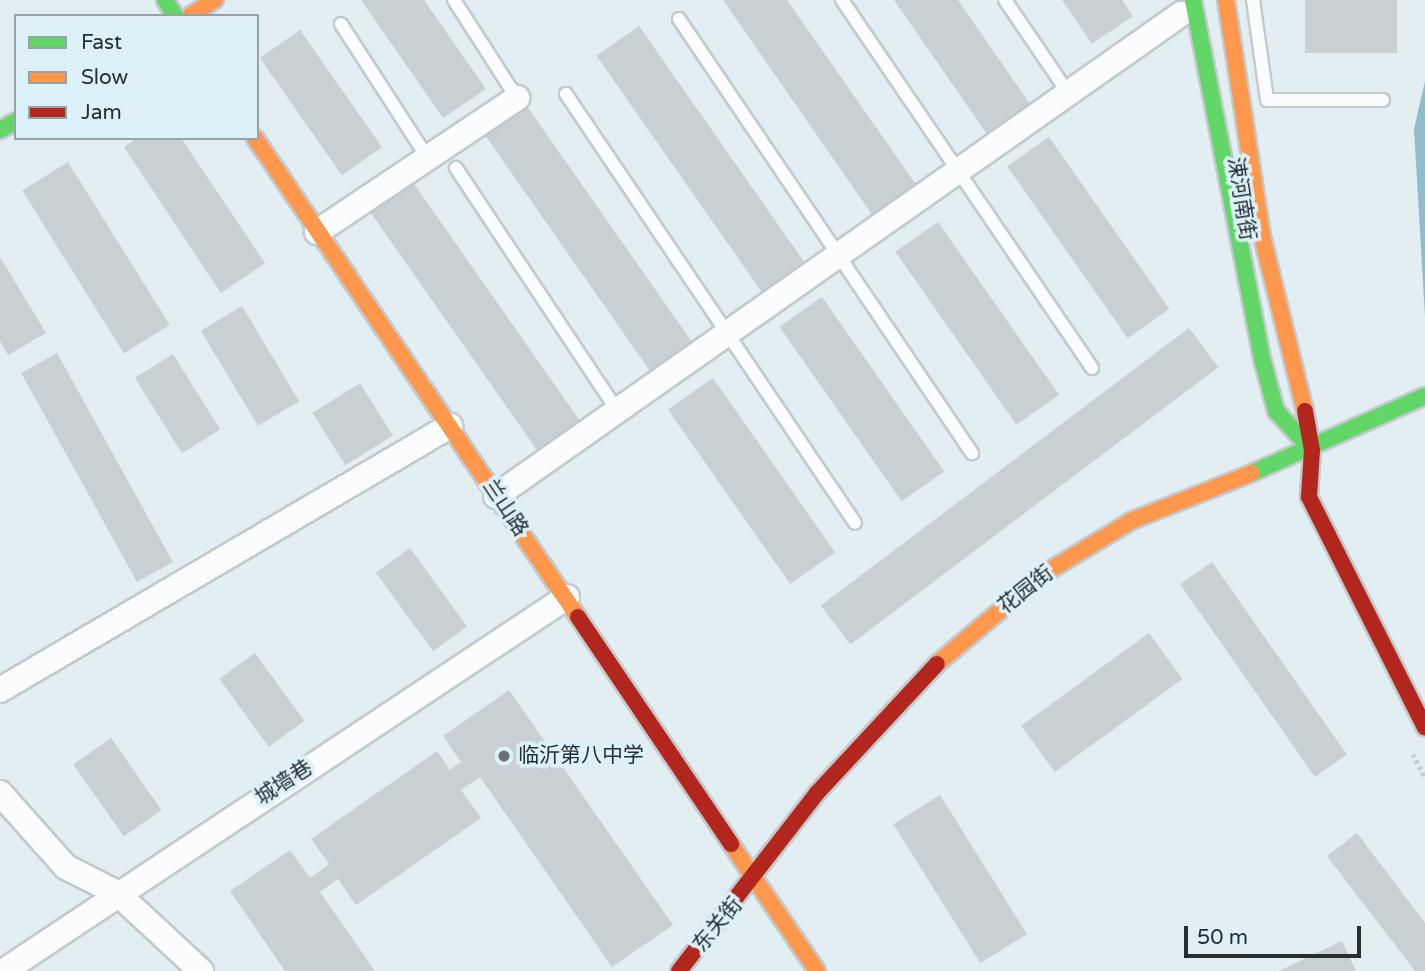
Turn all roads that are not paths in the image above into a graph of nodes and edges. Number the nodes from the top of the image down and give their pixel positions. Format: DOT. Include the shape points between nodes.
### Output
graph roads {
  1 [pos="215,0"];
  2 [pos="454,0"];
  3 [pos="842,0"];
  4 [pos="1005,0"];
  5 [pos="1214,0"];
  6 [pos="1226,0"];
  7 [pos="1253,0"];
  8 [pos="1187,7"];
  9 [pos="193,14"];
  10 [pos="678,19"];
  11 [pos="341,24"];
  12 [pos="566,94"];
  13 [pos="1069,94"];
  14 [pos="517,98"];
  15 [pos="1383,100"];
  16 [pos="256,140"];
  17 [pos="427,156"];
  18 [pos="456,168"];
  19 [pos="960,171"];
  20 [pos="317,232"];
  21 [pos="839,256"];
  22 [pos="729,334"];
  23 [pos="1093,368"];
  24 [pos="1286,395"];
  25 [pos="1425,396"];
  26 [pos="618,412"];
  27 [pos="450,426"];
  28 [pos="1312,450"];
  29 [pos="972,453"];
  30 [pos="496,496"];
  31 [pos="1328,499"];
  32 [pos="855,523"];
  33 [pos="567,597"];
  34 [pos="0,690"];
  35 [pos="1425,696"];
  36 [pos="1425,728"];
  37 [pos="0,793"];
  38 [pos="756,878"];
  39 [pos="117,893"];
  40 [pos="4,971"];
  41 [pos="201,971"];
  42 [pos="679,971"];
  43 [pos="817,971"];
  1 -- 9 [label="street"];
  2 -- 14 [label="lane"];
  3 -- 19 [label="lane"];
  4 -- 13 [label="lane"];
  5 -- 24 [label="street, 涑河南街" via="1249,250"];
  6 -- 28 [label="street" via="1262,236"];
  7 -- 15 [label="lane" via="1267,100"];
  8 -- 13 [label="street"];
  8 -- 28 [label="street" via="1276,411"];
  10 -- 21 [label="lane"];
  11 -- 17 [label="lane"];
  12 -- 22 [label="lane"];
  13 -- 19 [label="street"];
  14 -- 17 [label="street"];
  16 -- 20 [label="street, 兰山路"];
  17 -- 20 [label="street"];
  18 -- 26 [label="lane"];
  19 -- 21 [label="street"];
  19 -- 23 [label="lane"];
  20 -- 27 [label="street, 兰山路"];
  21 -- 22 [label="street"];
  21 -- 29 [label="lane"];
  22 -- 26 [label="street"];
  22 -- 32 [label="lane"];
  25 -- 28 [label="street, 花园街" via="1379,412"];
  26 -- 30 [label="street"];
  27 -- 30 [label="street, 兰山路"];
  27 -- 34 [label="street"];
  28 -- 36 [label="street" via="1309,497"];
  28 -- 38 [label="street, 花园街" via="1131,521 1042,575 923,675 817,793"];
  30 -- 33 [label="street, 兰山路"];
  31 -- 35 [label="street"];
  33 -- 38 [label="street, 兰山路"];
  33 -- 39 [label="street, 城墙巷"];
  37 -- 39 [label="street" via="66,867"];
  38 -- 42 [label="street, 东关街"];
  38 -- 43 [label="street, 兰山路"];
  39 -- 40 [label="street, 城墙巷"];
  39 -- 41 [label="street"];
}
